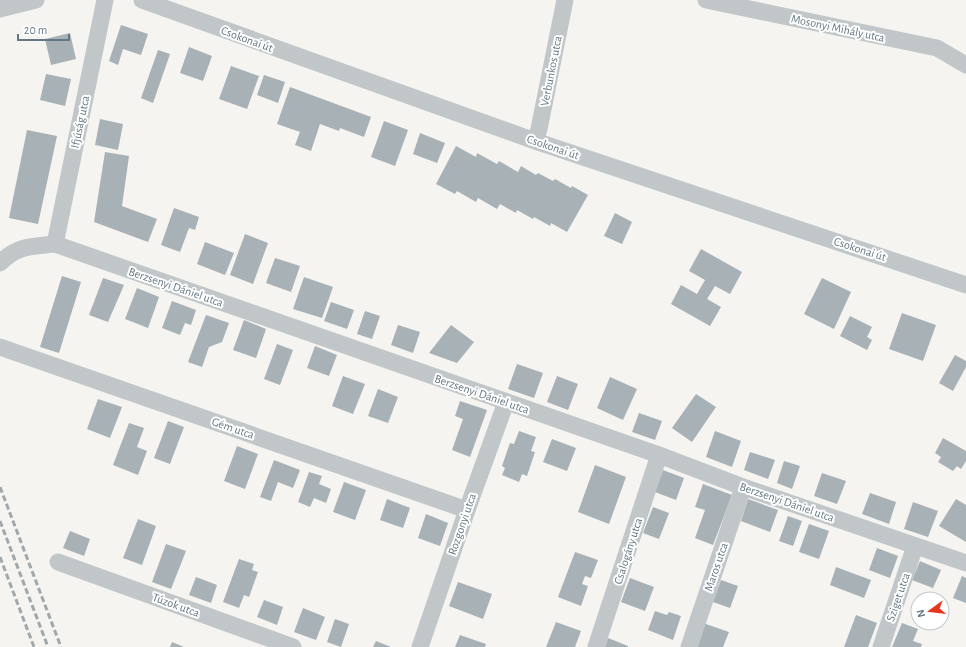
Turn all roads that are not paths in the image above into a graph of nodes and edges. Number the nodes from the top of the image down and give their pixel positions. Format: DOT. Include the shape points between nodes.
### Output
graph roads {
  1 [pos="36,0"];
  2 [pos="105,0"];
  3 [pos="142,0"];
  4 [pos="566,0"];
  5 [pos="706,0"];
  6 [pos="0,9"];
  7 [pos="966,64"];
  8 [pos="535,141"];
  9 [pos="55,244"];
  10 [pos="0,263"];
  11 [pos="966,285"];
  12 [pos="0,347"];
  13 [pos="506,402"];
  14 [pos="659,455"];
  15 [pos="743,487"];
  16 [pos="467,510"];
  17 [pos="914,546"];
  18 [pos="58,562"];
  19 [pos="966,563"];
  20 [pos="293,647"];
  21 [pos="420,647"];
  22 [pos="596,647"];
  23 [pos="689,647"];
  24 [pos="881,647"];
  1 -- 6 [label="street"];
  2 -- 9 [label="street, Ifjúság utca"];
  3 -- 8 [label="street, Csokonai út"];
  4 -- 8 [label="street, Verbunkos utca"];
  5 -- 7 [label="street, Mosonyi Mihály utca" via="937,48"];
  8 -- 11 [label="street, Csokonai út"];
  9 -- 10 [label="street, Berzsenyi Dániel utca" via="29,246 10,253"];
  9 -- 13 [label="street, Berzsenyi Dániel utca"];
  12 -- 16 [label="street, Gém utca"];
  13 -- 14 [label="street, Berzsenyi Dániel utca"];
  13 -- 16 [label="street, Rozgonyi utca"];
  14 -- 15 [label="street, Berzsenyi Dániel utca"];
  14 -- 22 [label="street, Csalogány utca"];
  15 -- 17 [label="street, Berzsenyi Dániel utca"];
  15 -- 23 [label="street, Maros utca"];
  16 -- 21 [label="street, Rozgonyi utca"];
  17 -- 19 [label="street, Berzsenyi Dániel utca"];
  17 -- 24 [label="street, Sziget utca"];
  18 -- 20 [label="street, Túzok utca"];
}
